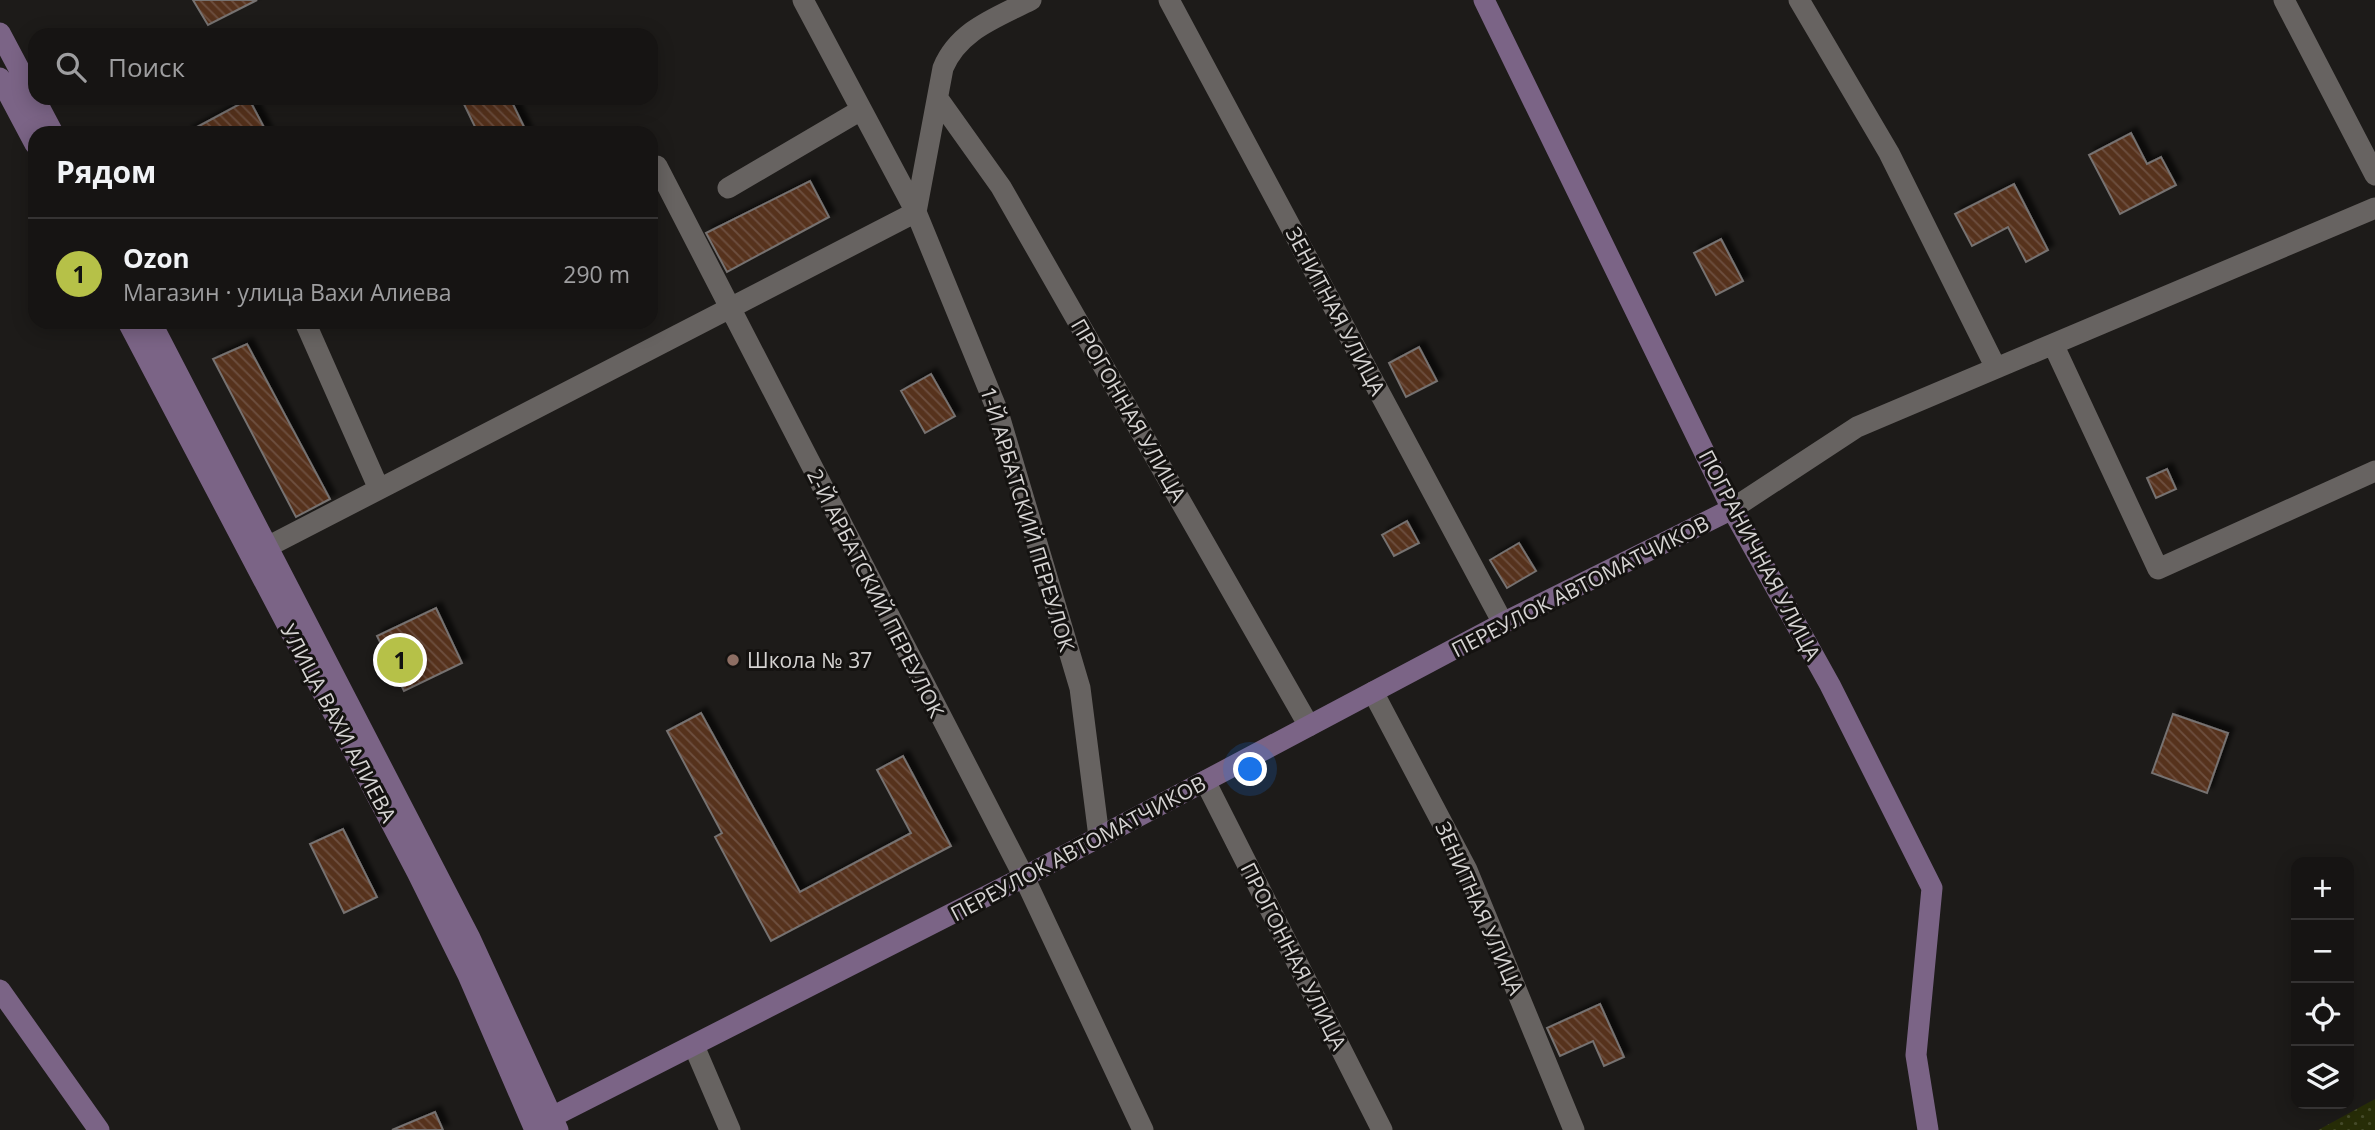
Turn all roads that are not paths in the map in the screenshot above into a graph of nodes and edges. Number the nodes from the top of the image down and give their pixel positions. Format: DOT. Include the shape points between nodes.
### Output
graph roads {
  1 [pos="803,0"];
  2 [pos="1031,0"];
  3 [pos="1169,0"];
  4 [pos="1484,0"];
  5 [pos="1799,0"];
  6 [pos="2284,0"];
  7 [pos="0,33"];
  8 [pos="0,78"];
  9 [pos="28,86"];
  10 [pos="939,100"];
  11 [pos="38,105"];
  12 [pos="862,110"];
  13 [pos="49,126"];
  14 [pos="28,131"];
  15 [pos="658,168"];
  16 [pos="2375,175"];
  17 [pos="728,188"];
  18 [pos="2375,208"];
  19 [pos="916,212"];
  20 [pos="729,308"];
  21 [pos="132,329"];
  22 [pos="156,329"];
  23 [pos="308,329"];
  24 [pos="2053,344"];
  25 [pos="1996,368"];
  26 [pos="2375,471"];
  27 [pos="379,489"];
  28 [pos="1732,509"];
  29 [pos="269,546"];
  30 [pos="1503,623"];
  31 [pos="1373,692"];
  32 [pos="1309,726"];
  33 [pos="1205,781"];
  34 [pos="1099,837"];
  35 [pos="1024,877"];
  36 [pos="0,990"];
  37 [pos="694,1046"];
  38 [pos="545,1126"];
  39 [pos="99,1130"];
  40 [pos="730,1130"];
  41 [pos="1143,1130"];
  42 [pos="1382,1130"];
  43 [pos="1574,1130"];
  44 [pos="1928,1130"];
  1 -- 12 [label="street, 1-Й АРБАТСКИЙ ПЕРЕУЛОК"];
  2 -- 10 [label="street" via="964,35 950,50"];
  3 -- 30 [label="street, ЗЕНИТНАЯ УЛИЦА"];
  4 -- 28 [label="street, ПОГРАНИЧНАЯ УЛИЦА"];
  5 -- 25 [label="street" via="1889,153"];
  6 -- 16 [label="street"];
  7 -- 9 [label="street"];
  8 -- 14 [label="street"];
  10 -- 19 [label="street"];
  10 -- 32 [label="street, ПРОГОННАЯ УЛИЦА" via="1001,187"];
  11 -- 13 [label="street"];
  12 -- 17 [label="street"];
  12 -- 19 [label="street, 1-Й АРБАТСКИЙ ПЕРЕУЛОК"];
  15 -- 20 [label="street, 2-Й АРБАТСКИЙ ПЕРЕУЛОК"];
  18 -- 24 [label="street"];
  19 -- 20 [label="street"];
  19 -- 34 [label="street, 1-Й АРБАТСКИЙ ПЕРЕУЛОК" via="998,412 1076,675"];
  20 -- 27 [label="street"];
  20 -- 35 [label="street, 2-Й АРБАТСКИЙ ПЕРЕУЛОК"];
  21 -- 38 [label="street, УЛИЦА ВАХИ АЛИЕВА"];
  22 -- 29 [label="street, УЛИЦА ВАХИ АЛИЕВА"];
  23 -- 27 [label="street"];
  24 -- 25 [label="street"];
  24 -- 26 [label="street" via="2158,569"];
  25 -- 28 [label="street" via="1857,427"];
  27 -- 29 [label="street"];
  28 -- 30 [label="street, ПЕРЕУЛОК АВТОМАТЧИКОВ"];
  28 -- 44 [label="street, ПОГРАНИЧНАЯ УЛИЦА" via="1830,685 1932,888 1916,1055"];
  29 -- 38 [label="street, УЛИЦА ВАХИ АЛИЕВА" via="470,938"];
  30 -- 31 [label="street, ПЕРЕУЛОК АВТОМАТЧИКОВ"];
  31 -- 32 [label="street, ПЕРЕУЛОК АВТОМАТЧИКОВ"];
  31 -- 43 [label="street, ЗЕНИТНАЯ УЛИЦА" via="1467,870"];
  32 -- 33 [label="street, ПЕРЕУЛОК АВТОМАТЧИКОВ"];
  33 -- 34 [label="street, ПЕРЕУЛОК АВТОМАТЧИКОВ"];
  33 -- 42 [label="street, ПРОГОННАЯ УЛИЦА"];
  34 -- 35 [label="street, ПЕРЕУЛОК АВТОМАТЧИКОВ"];
  35 -- 37 [label="street, ПЕРЕУЛОК АВТОМАТЧИКОВ"];
  35 -- 41 [label="street, 2-Й АРБАТСКИЙ ПЕРЕУЛОК"];
  36 -- 39 [label="street"];
  37 -- 38 [label="street, ПЕРЕУЛОК АВТОМАТЧИКОВ"];
  37 -- 40 [label="street"];
}
